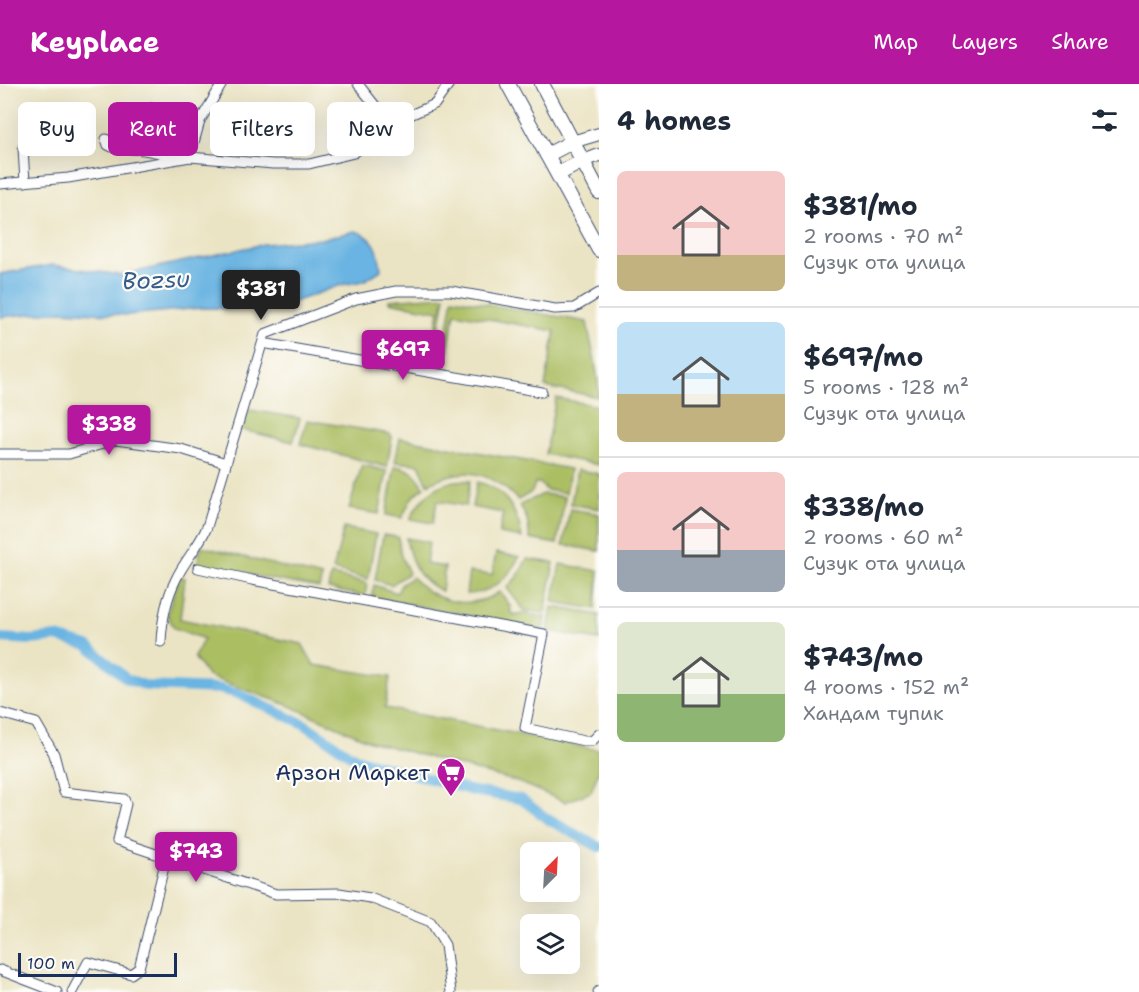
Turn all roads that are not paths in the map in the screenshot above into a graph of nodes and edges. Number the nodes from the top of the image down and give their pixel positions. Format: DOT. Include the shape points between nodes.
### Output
graph roads {
  1 [pos="222,84"];
  2 [pos="358,84"];
  3 [pos="449,84"];
  4 [pos="508,84"];
  5 [pos="542,84"];
  6 [pos="372,102"];
  7 [pos="414,113"];
  8 [pos="599,134"];
  9 [pos="106,140"];
  10 [pos="108,142"];
  11 [pos="572,142"];
  12 [pos="547,155"];
  13 [pos="599,155"];
  14 [pos="23,156"];
  15 [pos="180,156"];
  16 [pos="342,156"];
  17 [pos="186,157"];
  18 [pos="583,161"];
  19 [pos="599,171"];
  20 [pos="558,174"];
  21 [pos="25,182"];
  22 [pos="0,184"];
  23 [pos="599,185"];
  24 [pos="599,192"];
  25 [pos="599,250"];
  26 [pos="599,293"];
  27 [pos="268,344"];
  28 [pos="542,392"];
  29 [pos="0,454"];
  30 [pos="226,463"];
  31 [pos="198,568"];
  32 [pos="161,642"];
  33 [pos="0,713"];
  34 [pos="599,734"];
  35 [pos="166,859"];
  36 [pos="0,970"];
  37 [pos="57,992"];
  38 [pos="72,992"];
  39 [pos="451,992"];
  1 -- 17 [label="street" via="200,121"];
  2 -- 6 [label="street"];
  3 -- 7 [label="street" via="435,104"];
  4 -- 12 [label="main road"];
  5 -- 11 [label="main road"];
  8 -- 11 [label="main road"];
  9 -- 10 [label="street"];
  11 -- 12 [label="main road"];
  11 -- 18 [label="main road"];
  12 -- 20 [label="main road"];
  13 -- 18 [label="main road"];
  14 -- 21 [label="street"];
  15 -- 17 [label="street"];
  16 -- 17 [label="street" via="309,164"];
  17 -- 21 [label="street"];
  18 -- 20 [label="main road"];
  18 -- 24 [label="main road"];
  19 -- 23 [label="main road"];
  20 -- 25 [label="main road"];
  21 -- 22 [label="street"];
  26 -- 30 [label="street" via="574,308 555,309 451,291 396,291 356,299 270,330 262,339"];
  27 -- 28 [label="street"];
  29 -- 30 [label="street" via="69,454 116,440 181,449"];
  30 -- 32 [label="street" via="201,541 177,578 162,616"];
  31 -- 34 [label="street" via="544,634 525,728 584,741 592,741"];
  33 -- 35 [label="street" via="36,723 54,754 64,792 124,799 117,841"];
  35 -- 38 [label="street" via="139,968 130,974 88,962"];
  35 -- 39 [label="street" via="276,894 339,892 370,898 431,922 445,945"];
  36 -- 37 [label="street"];
}
